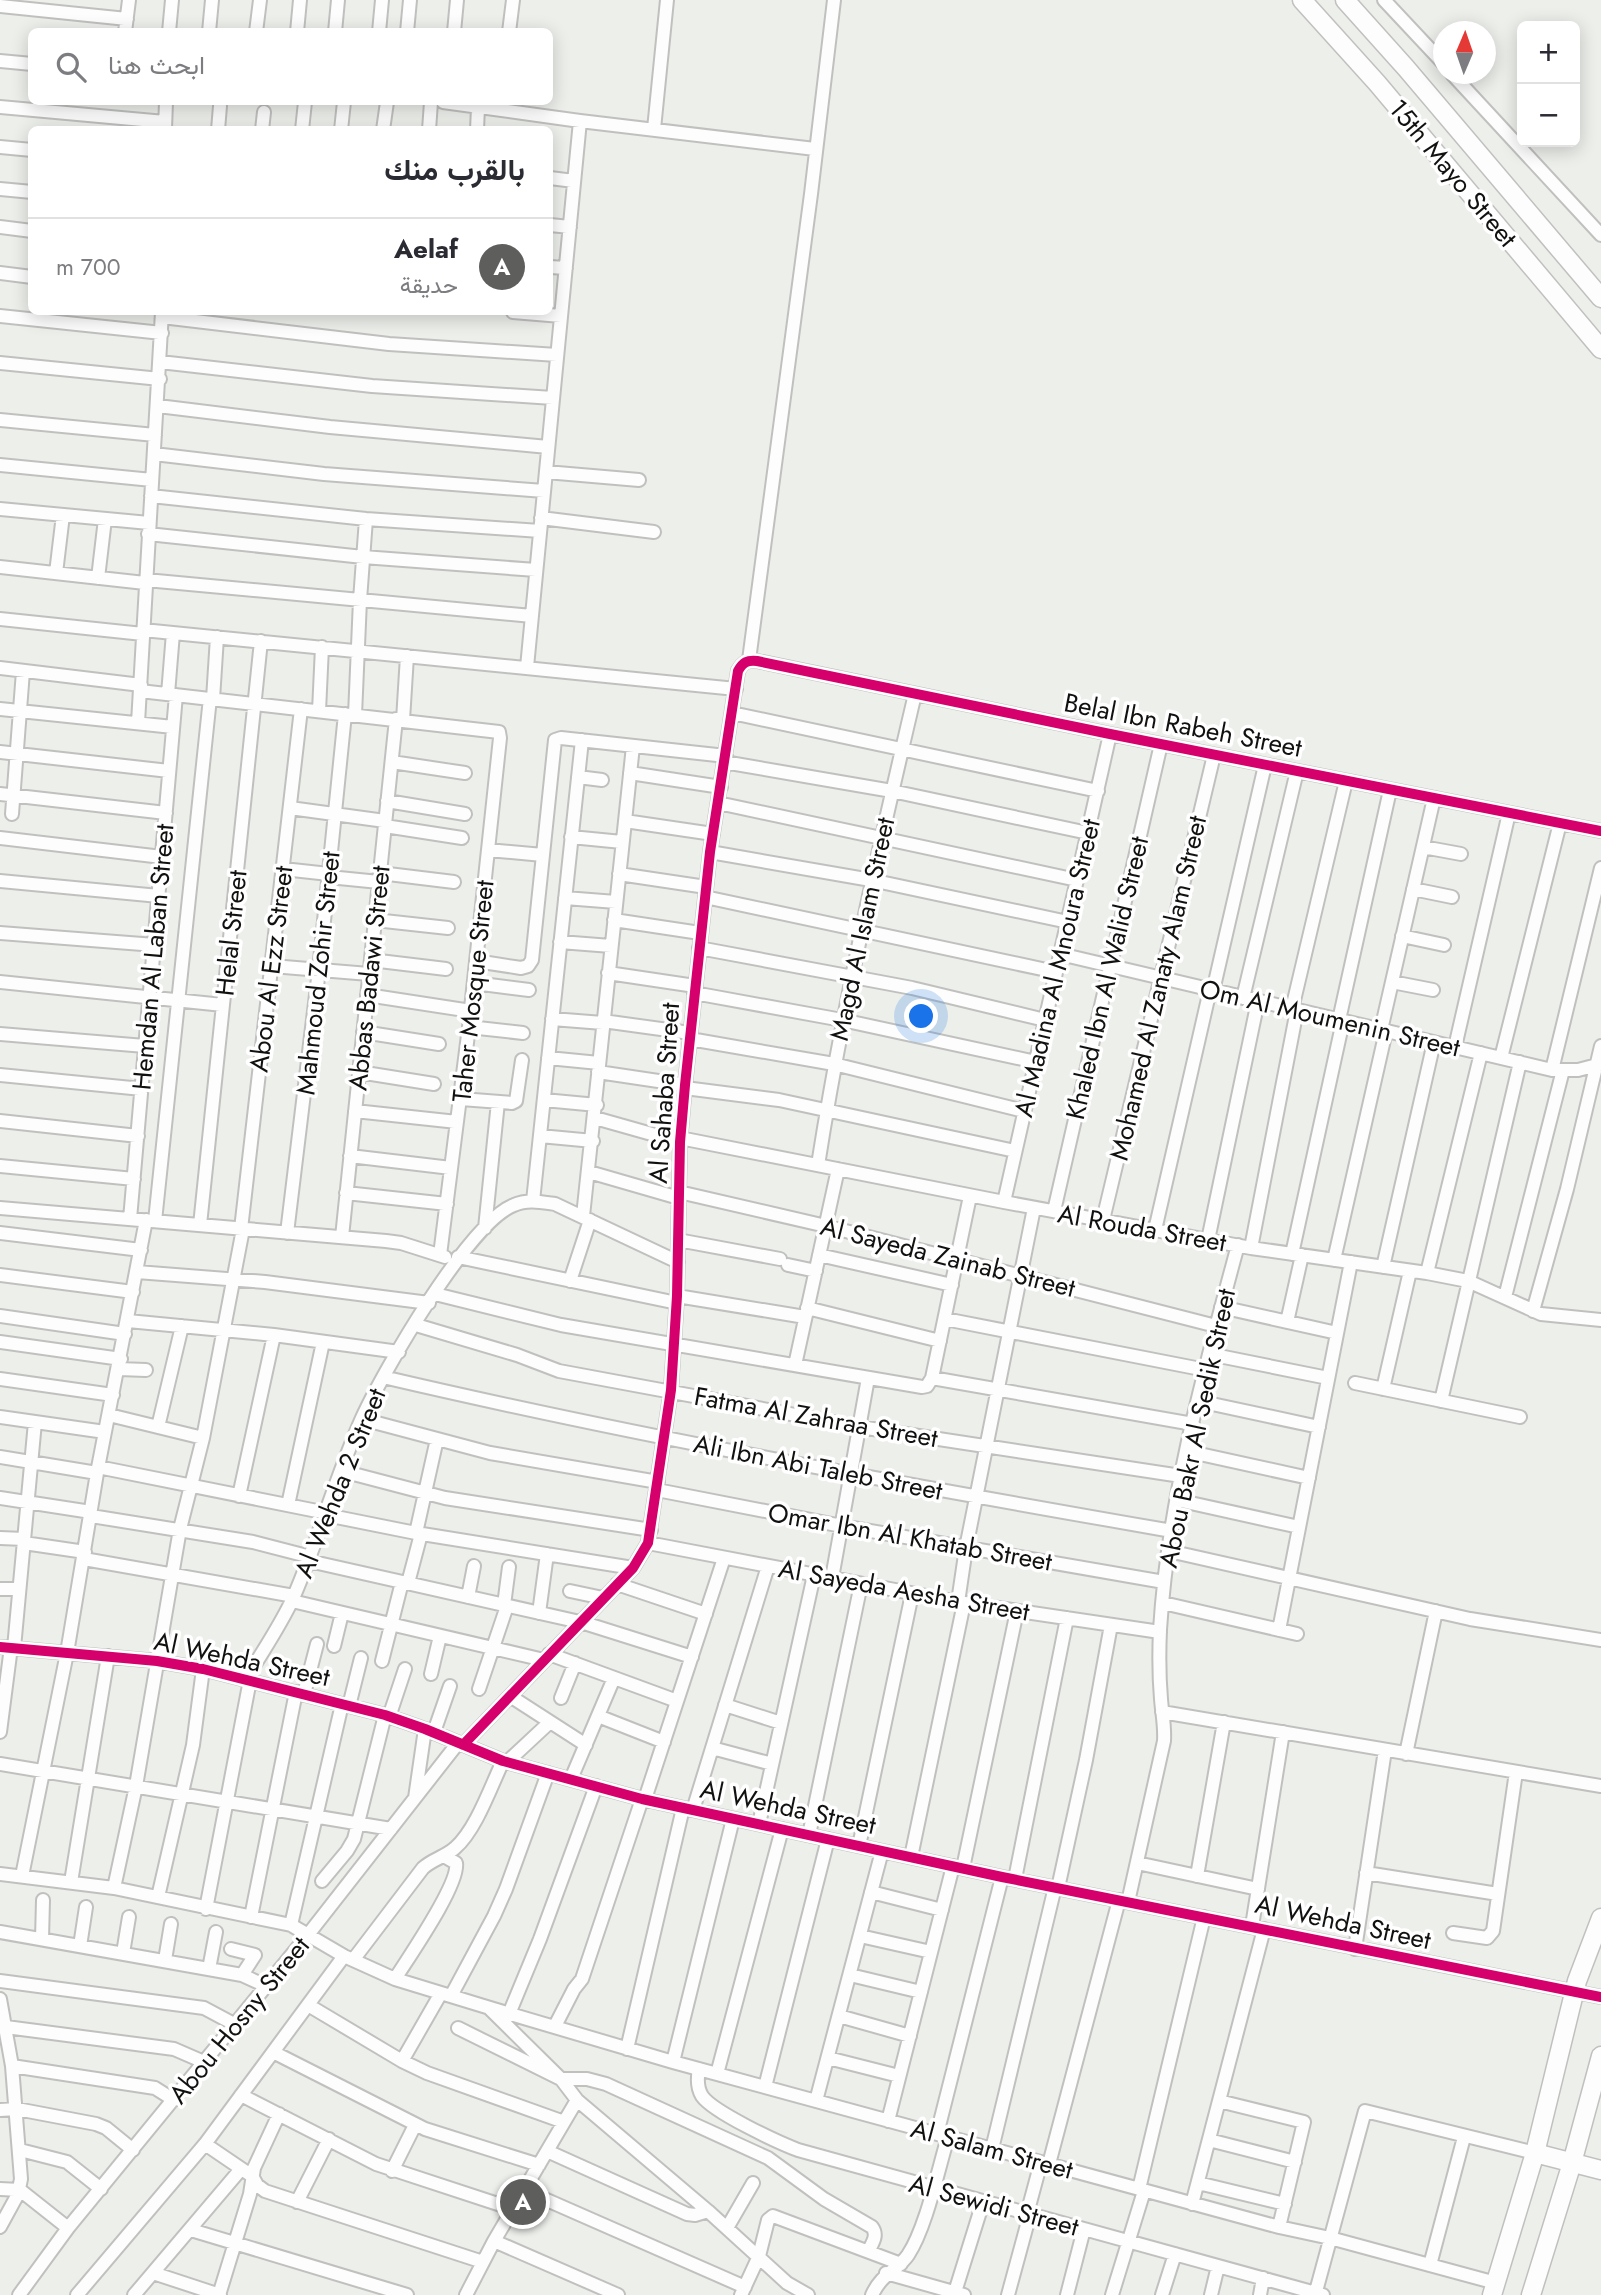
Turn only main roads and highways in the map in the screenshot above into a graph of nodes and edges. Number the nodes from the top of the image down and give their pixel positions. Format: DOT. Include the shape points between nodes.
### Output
graph roads {
  1 [pos="1302,0"];
  2 [pos="1345,0"];
  3 [pos="1601,298"];
  4 [pos="1601,348"];
  5 [pos="1601,1919"];
  6 [pos="1601,2056"];
  7 [pos="1595,2101"];
  8 [pos="1535,2153"];
  9 [pos="1572,2163"];
  10 [pos="1601,2170"];
  11 [pos="1494,2289"];
  12 [pos="1531,2295"];
  1 -- 4 [label="main road, 15th Mayo Street"];
  2 -- 3 [label="main road, 15th Mayo Street"];
  5 -- 8 [label="main road" via="1574,1991"];
  6 -- 7 [label="main road"];
  7 -- 9 [label="main road"];
  8 -- 9 [label="main road"];
  8 -- 11 [label="main road"];
  9 -- 10 [label="main road"];
  9 -- 12 [label="main road"];
}
